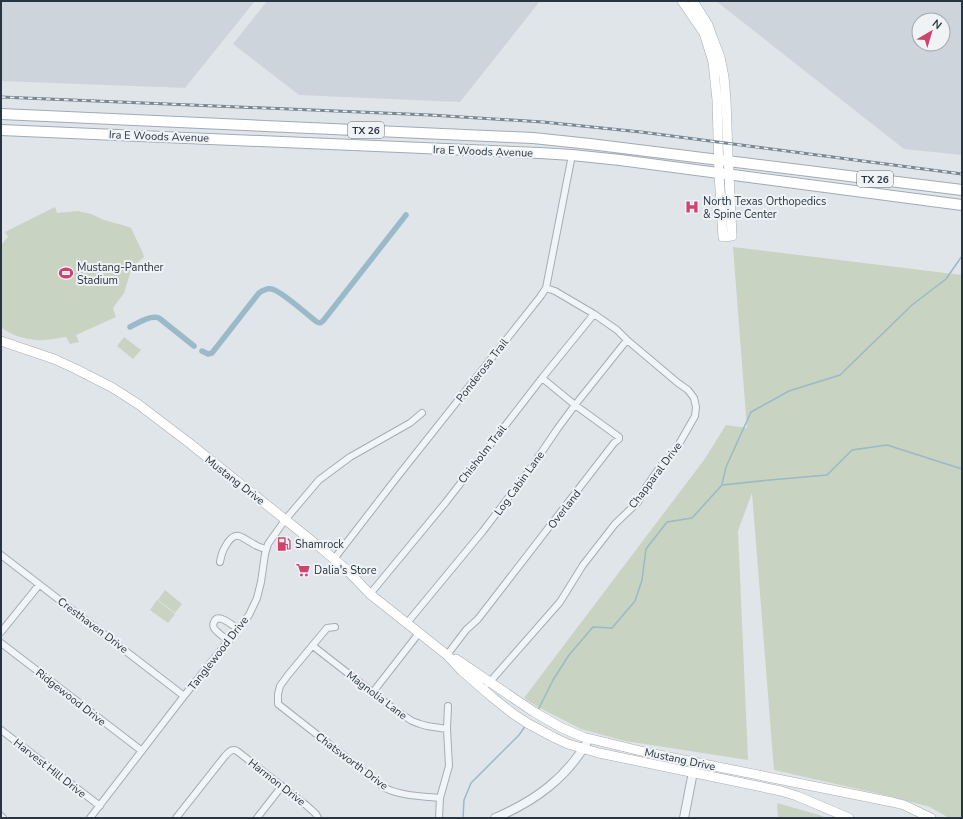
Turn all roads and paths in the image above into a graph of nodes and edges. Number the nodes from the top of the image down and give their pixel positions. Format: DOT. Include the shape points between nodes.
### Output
graph roads {
  1 [pos="688,2"];
  2 [pos="1,114"];
  3 [pos="1,130"];
  4 [pos="455,134"];
  5 [pos="454,149"];
  6 [pos="572,155"];
  7 [pos="724,161"];
  8 [pos="724,175"];
  9 [pos="922,185"];
  10 [pos="962,190"];
  11 [pos="911,199"];
  12 [pos="962,205"];
  13 [pos="728,237"];
  14 [pos="546,288"];
  15 [pos="594,314"];
  16 [pos="627,340"];
  17 [pos="1,341"];
  18 [pos="542,378"];
  19 [pos="575,405"];
  20 [pos="422,413"];
  21 [pos="285,520"];
  22 [pos="266,549"];
  23 [pos="1,555"];
  24 [pos="334,559"];
  25 [pos="220,562"];
  26 [pos="39,585"];
  27 [pos="370,594"];
  28 [pos="407,624"];
  29 [pos="335,627"];
  30 [pos="238,630"];
  31 [pos="1,632"];
  32 [pos="420,633"];
  33 [pos="229,641"];
  34 [pos="1,643"];
  35 [pos="313,646"];
  36 [pos="447,655"];
  37 [pos="487,686"];
  38 [pos="373,692"];
  39 [pos="184,696"];
  40 [pos="448,706"];
  41 [pos="447,728"];
  42 [pos="1,730"];
  43 [pos="589,739"];
  44 [pos="583,749"];
  45 [pos="142,751"];
  46 [pos="696,762"];
  47 [pos="693,772"];
  48 [pos="282,786"];
  49 [pos="440,798"];
  50 [pos="100,806"];
  51 [pos="90,818"];
  52 [pos="176,818"];
  53 [pos="257,818"];
  54 [pos="318,818"];
  55 [pos="439,818"];
  56 [pos="494,818"];
  57 [pos="684,818"];
  58 [pos="849,818"];
  59 [pos="931,818"];
  1 -- 7 [label="main road" via="708,25 724,77"];
  2 -- 4 [label="main road, Ira E Woods Avenue / TX 26"];
  3 -- 5 [label="main road, Ira E Woods Avenue / TX 26"];
  4 -- 5 [label="main road"];
  4 -- 7 [label="main road, Ira E Woods Avenue / TX 26" via="533,138"];
  5 -- 6 [label="main road, Ira E Woods Avenue / TX 26"];
  6 -- 8 [label="main road, Ira E Woods Avenue / TX 26"];
  6 -- 14 [label="street, Ponderosa Trail"];
  7 -- 8 [label="main road"];
  7 -- 9 [label="main road, Ira E Woods Avenue / TX 26"];
  8 -- 11 [label="main road, Ira E Woods Avenue / TX 26"];
  8 -- 13 [label="main road"];
  9 -- 10 [label="main road, Ira E Woods Avenue / TX 26"];
  9 -- 11 [label="main road" via="912,192"];
  11 -- 12 [label="main road, Ira E Woods Avenue / TX 26"];
  14 -- 15 [label="street, Chapparal Drive"];
  14 -- 24 [label="street, Ponderosa Trail"];
  15 -- 16 [label="street, Chapparal Drive"];
  15 -- 18 [label="street, Chisholm Trail"];
  16 -- 19 [label="street, Log Cabin Lane"];
  16 -- 37 [label="street, Chapparal Drive" via="688,390 694,398 694,416 676,452 662,464 638,502 615,524 583,565 560,602"];
  17 -- 21 [label="main road, Mustang Drive" via="54,359 113,388 149,412"];
  18 -- 19 [label="street, Overland"];
  18 -- 27 [label="street, Chisholm Trail" via="446,502"];
  19 -- 28 [label="street, Log Cabin Lane" via="483,531"];
  19 -- 36 [label="street, Overland" via="619,438"];
  20 -- 21 [label="street, Tanglewood Drive" via="410,423 350,457 319,480"];
  21 -- 22 [label="street, Tanglewood Drive"];
  21 -- 24 [label="main road, Mustang Drive"];
  22 -- 25 [label="street" via="252,544 239,535 235,536 222,552"];
  22 -- 30 [label="street, Tanglewood Drive" via="257,598"];
  23 -- 26 [label="street, Cresthaven Drive"];
  24 -- 27 [label="main road, Mustang Drive"];
  26 -- 31 [label="street"];
  26 -- 39 [label="street, Cresthaven Drive"];
  27 -- 28 [label="main road, Mustang Drive"];
  28 -- 32 [label="main road, Mustang Drive"];
  29 -- 35 [label="street" via="327,628"];
  30 -- 33 [label="street, Tanglewood Drive"];
  30 -- 33 [label="street" via="226,620 216,619 214,627"];
  32 -- 36 [label="main road, Mustang Drive"];
  32 -- 38 [label="street"];
  33 -- 39 [label="street, Tanglewood Drive"];
  34 -- 45 [label="street, Ridgewood Drive"];
  35 -- 38 [label="street, Magnolia Lane"];
  35 -- 49 [label="street, Chatsworth Drive" via="280,686 278,704 385,788 409,795"];
  36 -- 37 [label="main road, Mustang Drive" via="462,671"];
  37 -- 43 [label="main road, Mustang Drive" via="556,725"];
  37 -- 44 [label="main road, Mustang Drive" via="507,709 527,723"];
  38 -- 41 [label="street, Magnolia Lane" via="412,721"];
  39 -- 45 [label="street, Tanglewood Drive"];
  40 -- 41 [label="street"];
  41 -- 49 [label="street" via="449,766"];
  42 -- 50 [label="street, Harvest Hill Drive"];
  43 -- 44 [label="street"];
  43 -- 46 [label="main road, Mustang Drive"];
  44 -- 47 [label="main road, Mustang Drive"];
  44 -- 56 [label="street" via="568,769 550,785 518,807"];
  45 -- 50 [label="street, Tanglewood Drive"];
  46 -- 47 [label="street"];
  46 -- 59 [label="main road, Mustang Drive" via="892,802"];
  47 -- 57 [label="street"];
  47 -- 58 [label="main road, Mustang Drive" via="781,791"];
  48 -- 52 [label="street, Harmon Drive" via="237,751 231,750"];
  48 -- 53 [label="street"];
  48 -- 54 [label="street, Harmon Drive"];
  49 -- 55 [label="street"];
  50 -- 51 [label="street, Tanglewood Drive"];
}
